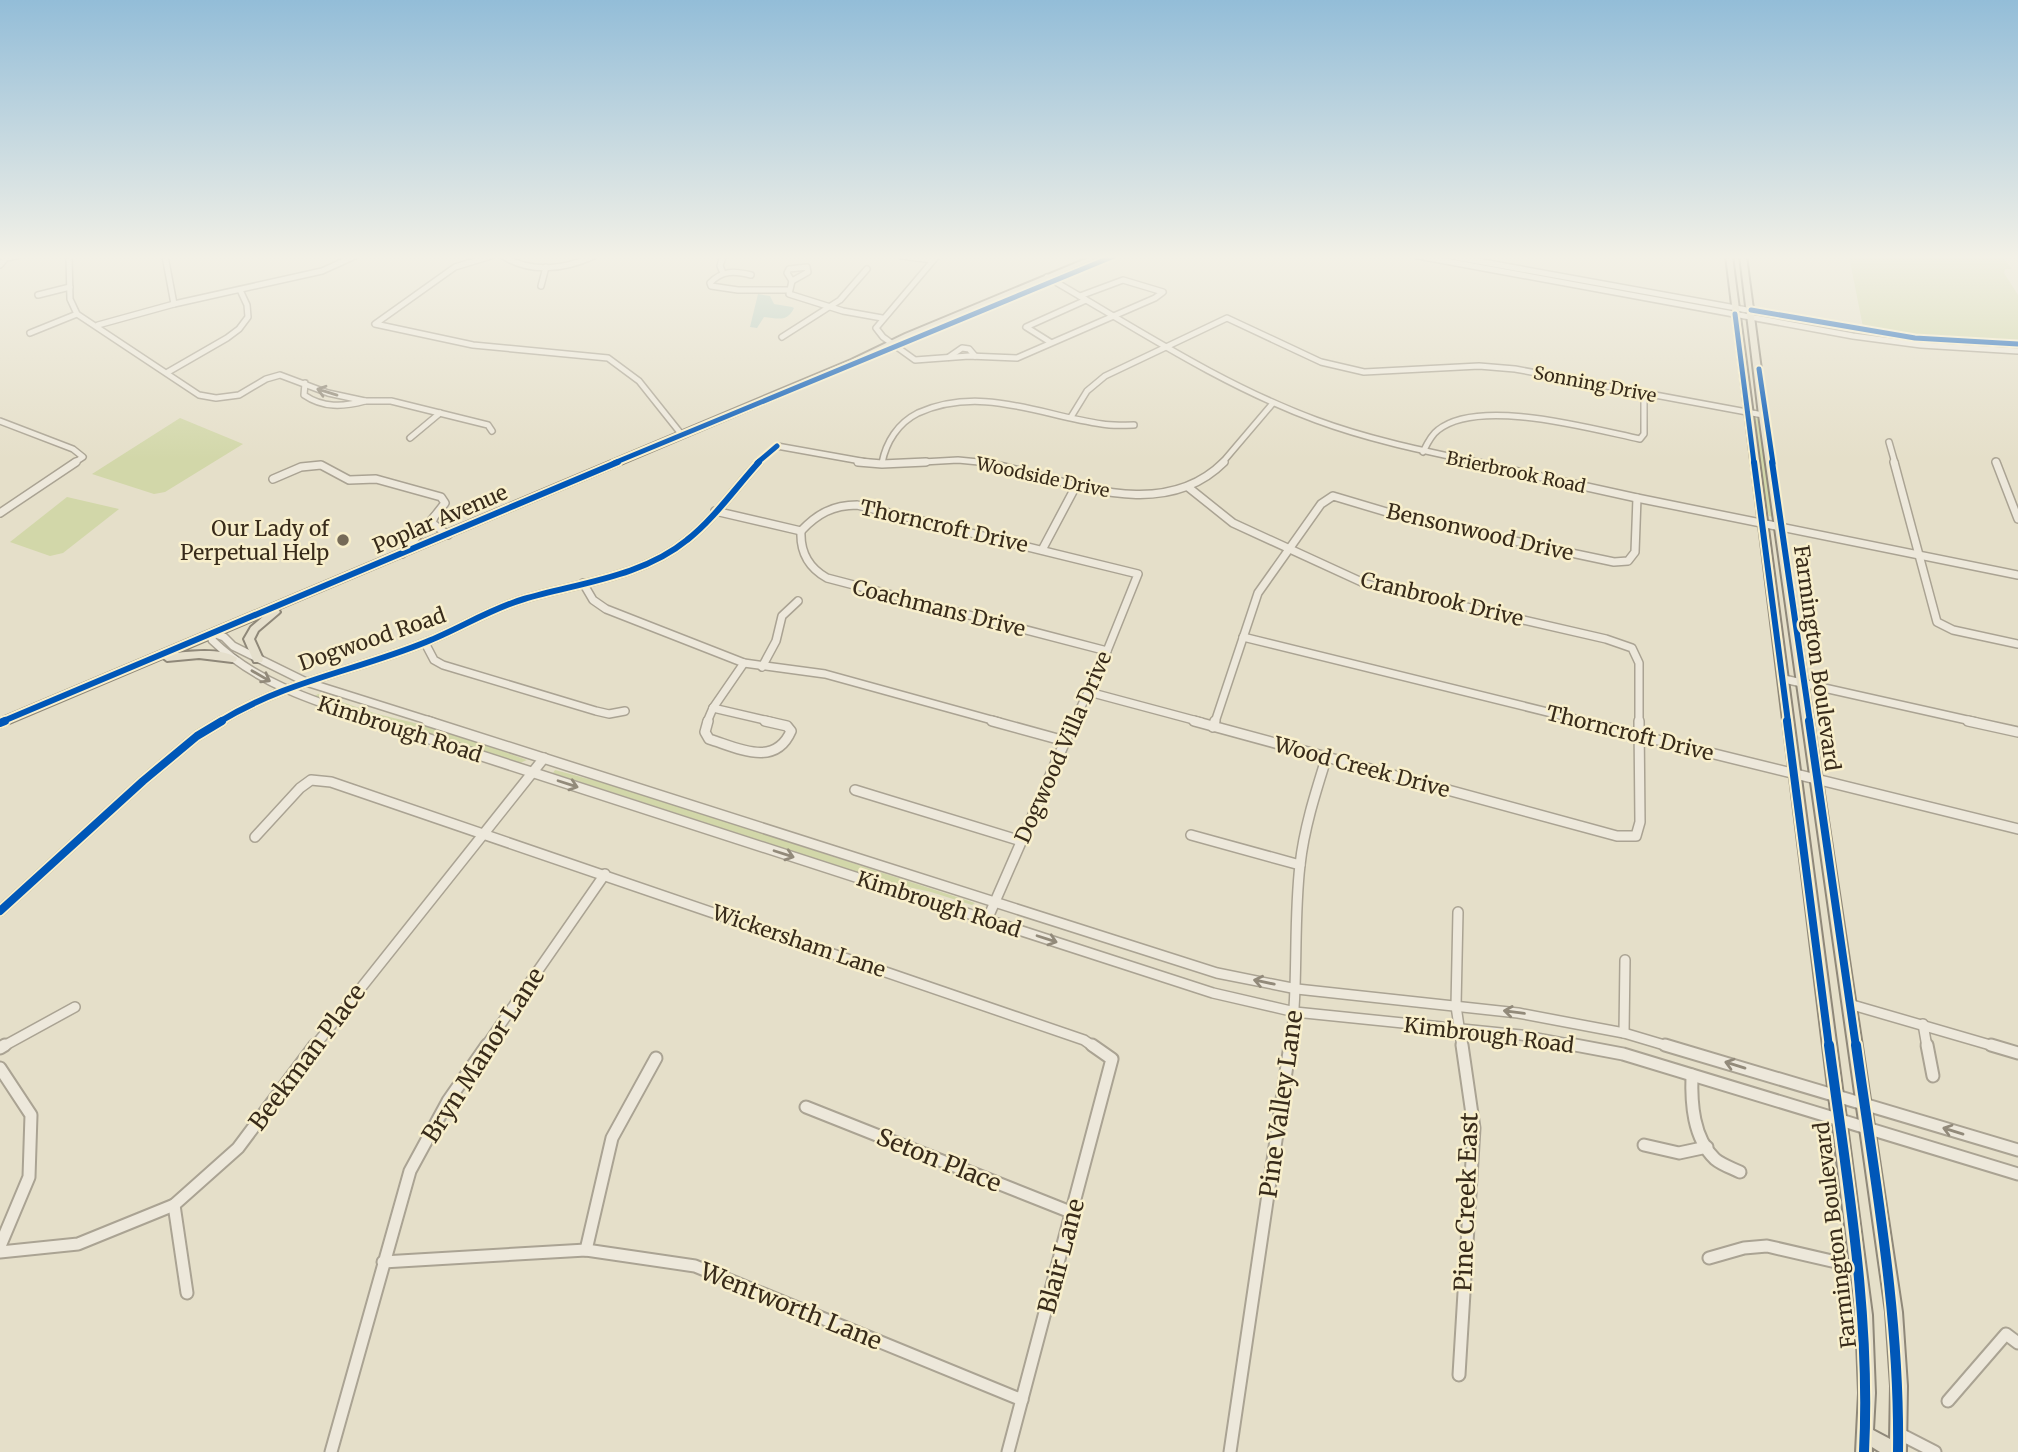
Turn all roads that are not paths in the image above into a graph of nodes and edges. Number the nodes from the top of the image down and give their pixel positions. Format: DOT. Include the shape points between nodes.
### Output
graph roads {
  1 [pos="53,324"];
  2 [pos="94,324"];
  3 [pos="106,324"];
  4 [pos="243,324"];
  5 [pos="375,324"];
  6 [pos="803,324"];
  7 [pos="879,324"];
  8 [pos="951,324"];
  9 [pos="1032,324"];
  10 [pos="1092,324"];
  11 [pos="1127,324"];
  12 [pos="1213,324"];
  13 [pos="1241,324"];
  14 [pos="1737,324"];
  15 [pos="1752,324"];
  16 [pos="1808,324"];
  17 [pos="1822,324"];
  18 [pos="98,326"];
  19 [pos="30,333"];
  20 [pos="782,337"];
  21 [pos="1050,342"];
  22 [pos="2018,344"];
  23 [pos="894,345"];
  24 [pos="1166,346"];
  25 [pos="2018,351"];
  26 [pos="168,372"];
  27 [pos="304,383"];
  28 [pos="1644,394"];
  29 [pos="365,401"];
  30 [pos="1273,403"];
  31 [pos="1747,412"];
  32 [pos="440,414"];
  33 [pos="1763,415"];
  34 [pos="1071,417"];
  35 [pos="0,421"];
  36 [pos="1134,425"];
  37 [pos="492,431"];
  38 [pos="682,435"];
  39 [pos="410,438"];
  40 [pos="1889,442"];
  41 [pos="777,446"];
  42 [pos="1423,452"];
  43 [pos="1996,461"];
  44 [pos="882,464"];
  45 [pos="274,479"];
  46 [pos="1077,484"];
  47 [pos="1188,487"];
  48 [pos="1637,499"];
  49 [pos="715,510"];
  50 [pos="0,513"];
  51 [pos="435,517"];
  52 [pos="2018,519"];
  53 [pos="1763,524"];
  54 [pos="1780,527"];
  55 [pos="801,531"];
  56 [pos="448,535"];
  57 [pos="1042,550"];
  58 [pos="1290,550"];
  59 [pos="402,554"];
  60 [pos="1917,555"];
  61 [pos="1138,574"];
  62 [pos="2018,575"];
  63 [pos="583,583"];
  64 [pos="798,601"];
  65 [pos="285,604"];
  66 [pos="213,633"];
  67 [pos="1243,637"];
  68 [pos="425,643"];
  69 [pos="2018,645"];
  70 [pos="1107,651"];
  71 [pos="232,658"];
  72 [pos="154,659"];
  73 [pos="258,659"];
  74 [pos="744,663"];
  75 [pos="762,667"];
  76 [pos="1784,679"];
  77 [pos="306,682"];
  78 [pos="1803,683"];
  79 [pos="283,689"];
  80 [pos="1089,692"];
  81 [pos="713,708"];
  82 [pos="625,712"];
  83 [pos="0,723"];
  84 [pos="1213,727"];
  85 [pos="2018,732"];
  86 [pos="1639,735"];
  87 [pos="1065,741"];
  88 [pos="1327,757"];
  89 [pos="544,758"];
  90 [pos="532,772"];
  91 [pos="1796,774"];
  92 [pos="1817,779"];
  93 [pos="855,790"];
  94 [pos="2018,829"];
  95 [pos="481,834"];
  96 [pos="1191,835"];
  97 [pos="255,837"];
  98 [pos="1021,841"];
  99 [pos="1300,865"];
  100 [pos="605,874"];
  101 [pos="995,901"];
  102 [pos="0,911"];
  103 [pos="1458,912"];
  104 [pos="987,920"];
  105 [pos="1625,960"];
  106 [pos="1297,989"];
  107 [pos="1849,1004"];
  108 [pos="1456,1006"];
  109 [pos="75,1007"];
  110 [pos="1295,1012"];
  111 [pos="1923,1024"];
  112 [pos="1458,1030"];
  113 [pos="1624,1032"];
  114 [pos="0,1048"];
  115 [pos="2018,1053"];
  116 [pos="656,1058"];
  117 [pos="1112,1059"];
  118 [pos="0,1068"];
  119 [pos="1692,1075"];
  120 [pos="1933,1076"];
  121 [pos="1835,1095"];
  122 [pos="1863,1103"];
  123 [pos="806,1107"];
  124 [pos="1839,1119"];
  125 [pos="1867,1127"];
  126 [pos="1644,1145"];
  127 [pos="1707,1147"];
  128 [pos="2018,1150"];
  129 [pos="1740,1172"];
  130 [pos="2018,1174"];
  131 [pos="174,1205"];
  132 [pos="1073,1213"];
  133 [pos="0,1246"];
  134 [pos="586,1250"];
  135 [pos="0,1252"];
  136 [pos="1709,1258"];
  137 [pos="383,1262"];
  138 [pos="1858,1267"];
  139 [pos="187,1293"];
  140 [pos="2018,1343"];
  141 [pos="1459,1375"];
  142 [pos="1022,1400"];
  143 [pos="1948,1401"];
  144 [pos="1898,1433"];
  145 [pos="1876,1443"];
  146 [pos="331,1452"];
  147 [pos="1008,1452"];
  148 [pos="1230,1452"];
  149 [pos="1864,1452"];
  150 [pos="1897,1452"];
  151 [pos="1935,1452"];
  1 -- 19 [label="street"];
  2 -- 18 [label="street"];
  3 -- 18 [label="street"];
  4 -- 26 [label="street"];
  5 -- 38 [label="street" via="473,345 608,358 639,381"];
  6 -- 20 [label="street"];
  7 -- 23 [label="street" via="876,331"];
  8 -- 23 [label="main road, Poplar Avenue"];
  9 -- 21 [label="street" via="1026,327"];
  10 -- 21 [label="street"];
  11 -- 24 [label="street, Brierbrook Road"];
  12 -- 24 [label="street, Sonning Drive"];
  13 -- 28 [label="street, Sonning Drive" via="1321,362 1364,372 1479,366"];
  14 -- 31 [label="main road, Farmington Boulevard"];
  15 -- 33 [label="main road, Farmington Boulevard"];
  16 -- 25 [label="street" via="1921,345"];
  17 -- 22 [label="street" via="1915,338"];
  18 -- 26 [label="street"];
  21 -- 23 [label="street" via="1017,358 975,356 962,348 949,358 915,360"];
  23 -- 38 [label="main road, Poplar Avenue"];
  24 -- 30 [label="street, Brierbrook Road"];
  24 -- 34 [label="street" via="1098,380"];
  26 -- 27 [label="street" via="189,390 216,398 239,395 273,376"];
  29 -- 27 [label="street, one-way"];
  27 -- 29 [label="street" via="304,396 322,405"];
  28 -- 31 [label="street, Sonning Drive"];
  28 -- 42 [label="street" via="1644,434 1640,439 1488,415 1443,426"];
  29 -- 32 [label="street" via="391,401"];
  30 -- 42 [label="street, Brierbrook Road" via="1350,432"];
  30 -- 47 [label="street, Woodside Drive" via="1213,471"];
  31 -- 33 [label="street, Sonning Drive"];
  31 -- 53 [label="main road, Farmington Boulevard"];
  32 -- 37 [label="street" via="488,425"];
  32 -- 39 [label="street"];
  33 -- 54 [label="main road, Farmington Boulevard"];
  34 -- 36 [label="street"];
  34 -- 44 [label="street" via="995,401 939,405 898,428"];
  35 -- 50 [label="street" via="83,457"];
  38 -- 56 [label="main road, Poplar Avenue"];
  40 -- 60 [label="street"];
  41 -- 44 [label="street, Woodside Drive"];
  41 -- 49 [label="street, Dogwood Road"];
  42 -- 48 [label="street, Brierbrook Road"];
  43 -- 52 [label="street"];
  44 -- 46 [label="street, Woodside Drive" via="981,462"];
  45 -- 51 [label="street" via="301,467 321,465 349,480 376,480 441,497 445,503"];
  46 -- 47 [label="street, Woodside Drive" via="1138,494"];
  46 -- 57 [label="street"];
  47 -- 58 [label="street, Cranbrook Drive" via="1233,523"];
  48 -- 53 [label="street, Brierbrook Road"];
  48 -- 58 [label="street, Bensonwood Drive" via="1635,552 1628,561 1614,562 1410,519 1333,496 1321,504"];
  49 -- 55 [label="street"];
  49 -- 63 [label="street, Dogwood Road" via="688,541 667,555"];
  51 -- 56 [label="street" via="432,523"];
  51 -- 59 [label="street"];
  53 -- 54 [label="street, Brierbrook Road"];
  53 -- 76 [label="main road, Farmington Boulevard"];
  54 -- 60 [label="street, Brierbrook Road"];
  54 -- 78 [label="main road, Farmington Boulevard"];
  55 -- 57 [label="street, Thorncroft Drive" via="821,512 848,504"];
  55 -- 70 [label="street, Coachmans Drive" via="804,554 827,578"];
  56 -- 59 [label="main road, Poplar Avenue"];
  57 -- 61 [label="street, Thorncroft Drive"];
  58 -- 67 [label="street" via="1258,593"];
  58 -- 86 [label="street, Cranbrook Drive" via="1366,584 1632,648 1639,663"];
  59 -- 65 [label="main road, Poplar Avenue"];
  60 -- 62 [label="street, Brierbrook Road"];
  60 -- 69 [label="street" via="1937,622"];
  61 -- 70 [label="street, Dogwood Villa Drive"];
  63 -- 68 [label="street, Dogwood Road" via="520,600"];
  63 -- 74 [label="street" via="593,600 607,609"];
  64 -- 75 [label="street" via="782,616 776,641"];
  65 -- 66 [label="main road, Poplar Avenue"];
  65 -- 73 [label="main road" via="254,629 249,639"];
  66 -- 71 [label="street, Kimbrough Road" via="212,640"];
  66 -- 72 [label="main road, Poplar Avenue"];
  66 -- 73 [label="street, Kimbrough Road"];
  67 -- 84 [label="street"];
  67 -- 86 [label="street, Thorncroft Drive"];
  68 -- 77 [label="street, Dogwood Road"];
  68 -- 82 [label="street" via="434,660 443,665 596,711"];
  70 -- 80 [label="street, Dogwood Villa Drive"];
  71 -- 72 [label="main road" via="199,654"];
  71 -- 79 [label="street, Kimbrough Road, one-way"];
  72 -- 83 [label="main road, Poplar Avenue"];
  73 -- 77 [label="street, Kimbrough Road"];
  74 -- 75 [label="street"];
  74 -- 81 [label="street"];
  75 -- 87 [label="street" via="825,674"];
  76 -- 78 [label="street"];
  76 -- 91 [label="main road, Farmington Boulevard"];
  77 -- 79 [label="street, Dogwood Road"];
  77 -- 89 [label="street, Kimbrough Road"];
  78 -- 85 [label="street"];
  78 -- 92 [label="main road, Farmington Boulevard"];
  79 -- 90 [label="street, Kimbrough Road"];
  79 -- 102 [label="street, Dogwood Road" via="248,704 197,736"];
  80 -- 84 [label="street, Wood Creek Drive"];
  80 -- 87 [label="street, Dogwood Villa Drive"];
  81 -- 81 [label="street" via="705,732 709,739 765,754 777,750 790,736 790,729 783,724"];
  84 -- 88 [label="street, Wood Creek Drive"];
  86 -- 88 [label="street, Wood Creek Drive" via="1640,822 1636,836 1617,836"];
  86 -- 91 [label="street, Thorncroft Drive"];
  87 -- 98 [label="street, Dogwood Villa Drive"];
  88 -- 99 [label="street, Pine Valley Lane"];
  89 -- 90 [label="street, Beekman Place"];
  89 -- 101 [label="street, Kimbrough Road"];
  90 -- 95 [label="street, Beekman Place"];
  90 -- 104 [label="street, Kimbrough Road, one-way"];
  91 -- 92 [label="street, Thorncroft Drive"];
  91 -- 121 [label="main road, Farmington Boulevard"];
  92 -- 94 [label="street, Thorncroft Drive"];
  92 -- 107 [label="main road, Farmington Boulevard"];
  93 -- 98 [label="street"];
  95 -- 97 [label="street, Wickersham Lane" via="331,782 311,780"];
  95 -- 100 [label="street, Wickersham Lane"];
  95 -- 131 [label="street, Beekman Place" via="238,1148"];
  96 -- 99 [label="street"];
  98 -- 101 [label="street, Dogwood Villa Drive"];
  99 -- 106 [label="street, Pine Valley Lane"];
  100 -- 117 [label="street, Wickersham Lane" via="1084,1040"];
  100 -- 137 [label="street, Bryn Manor Lane" via="448,1101 410,1171"];
  101 -- 104 [label="street, Dogwood Villa Drive"];
  106 -- 101 [label="street, Kimbrough Road, one-way" via="1217,972"];
  103 -- 108 [label="street, Pine Creek East"];
  104 -- 110 [label="street, Kimbrough Road, one-way" via="1213,993"];
  105 -- 113 [label="street"];
  106 -- 108 [label="street, Kimbrough Road"];
  106 -- 110 [label="street, Pine Valley Lane"];
  107 -- 111 [label="street"];
  107 -- 122 [label="main road, Farmington Boulevard"];
  108 -- 112 [label="street, Pine Creek East"];
  113 -- 108 [label="street, Kimbrough Road, one-way"];
  109 -- 114 [label="street"];
  110 -- 112 [label="street, Kimbrough Road"];
  110 -- 148 [label="street, Pine Valley Lane"];
  111 -- 115 [label="street"];
  111 -- 120 [label="street"];
  112 -- 119 [label="street, Kimbrough Road" via="1521,1035 1623,1054"];
  112 -- 141 [label="street, Pine Creek East" via="1474,1128"];
  121 -- 113 [label="street, Kimbrough Road, one-way"];
  116 -- 134 [label="street" via="612,1138"];
  117 -- 132 [label="street, Blair Lane"];
  118 -- 133 [label="street" via="30,1115 29,1177"];
  119 -- 124 [label="street, Kimbrough Road"];
  119 -- 127 [label="street" via="1694,1118"];
  121 -- 122 [label="street, Kimbrough Road"];
  121 -- 124 [label="main road, Farmington Boulevard"];
  122 -- 125 [label="main road, Farmington Boulevard"];
  128 -- 122 [label="street, Kimbrough Road, one-way"];
  123 -- 132 [label="street, Seton Place"];
  124 -- 125 [label="street, Kimbrough Road"];
  124 -- 138 [label="main road, Farmington Boulevard"];
  125 -- 130 [label="street, Kimbrough Road"];
  125 -- 144 [label="main road, Farmington Boulevard" via="1894,1312"];
  126 -- 127 [label="street" via="1679,1153"];
  127 -- 129 [label="street" via="1716,1160"];
  131 -- 135 [label="street, Beekman Place" via="78,1244"];
  131 -- 139 [label="street"];
  132 -- 142 [label="street, Blair Lane"];
  134 -- 137 [label="street, Wentworth Lane"];
  134 -- 142 [label="street, Wentworth Lane" via="695,1266"];
  136 -- 138 [label="street" via="1766,1246"];
  137 -- 146 [label="street, Bryn Manor Lane"];
  138 -- 145 [label="main road, Farmington Boulevard"];
  140 -- 143 [label="street" via="2006,1334"];
  142 -- 147 [label="street, Blair Lane"];
  144 -- 150 [label="main road, Farmington Boulevard"];
  144 -- 151 [label="street"];
  145 -- 149 [label="main road, Farmington Boulevard"];
  145 -- 150 [label="main road"];
}
